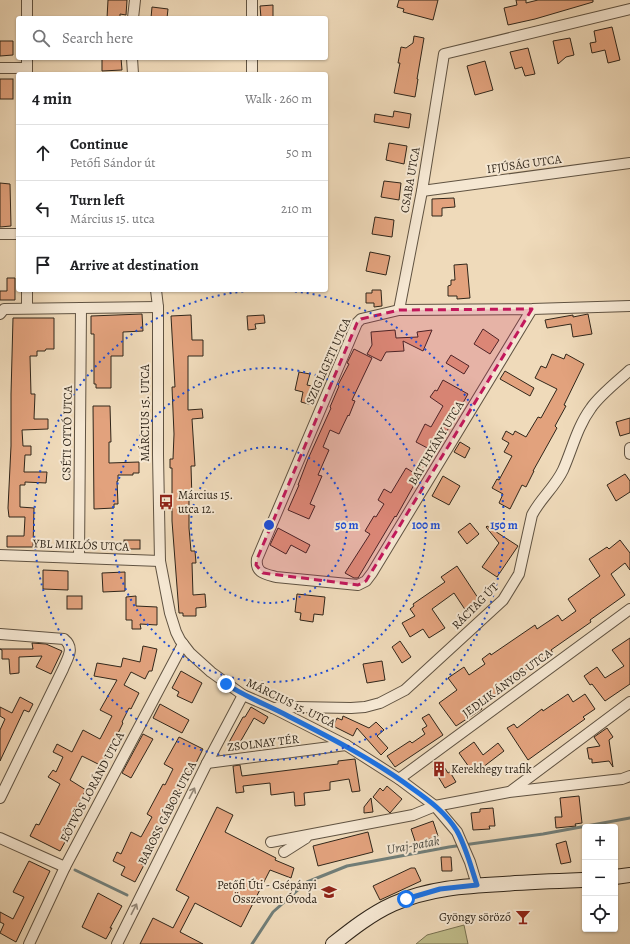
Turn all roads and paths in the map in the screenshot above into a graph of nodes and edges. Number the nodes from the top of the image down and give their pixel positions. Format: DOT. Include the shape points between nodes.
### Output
graph roads {
  1 [pos="27,0"];
  2 [pos="135,0"];
  3 [pos="252,0"];
  4 [pos="630,8"];
  5 [pos="27,16"];
  6 [pos="133,16"];
  7 [pos="252,16"];
  8 [pos="132,60"];
  9 [pos="252,60"];
  10 [pos="27,67"];
  11 [pos="0,68"];
  12 [pos="133,72"];
  13 [pos="252,72"];
  14 [pos="630,163"];
  15 [pos="422,191"];
  16 [pos="0,234"];
  17 [pos="16,234"];
  18 [pos="27,292"];
  19 [pos="156,292"];
  20 [pos="630,306"];
  21 [pos="158,307"];
  22 [pos="27,308"];
  23 [pos="82,308"];
  24 [pos="532,309"];
  25 [pos="400,310"];
  26 [pos="0,314"];
  27 [pos="630,370"];
  28 [pos="630,448"];
  29 [pos="630,454"];
  30 [pos="0,555"];
  31 [pos="79,558"];
  32 [pos="160,561"];
  33 [pos="263,573"];
  34 [pos="630,610"];
  35 [pos="0,634"];
  36 [pos="183,644"];
  37 [pos="243,695"];
  38 [pos="630,702"];
  39 [pos="273,708"];
  40 [pos="346,745"];
  41 [pos="207,763"];
  42 [pos="630,776"];
  43 [pos="399,778"];
  44 [pos="509,792"];
  45 [pos="0,798"];
  46 [pos="435,806"];
  47 [pos="311,835"];
  48 [pos="0,838"];
  49 [pos="271,842"];
  50 [pos="284,852"];
  51 [pos="65,866"];
  52 [pos="630,875"];
  53 [pos="618,877"];
  54 [pos="582,880"];
  55 [pos="477,885"];
  56 [pos="29,944"];
  57 [pos="116,944"];
  58 [pos="333,944"];
  1 -- 5 [label="street"];
  2 -- 6 [label="street"];
  3 -- 7 [label="street"];
  4 -- 15 [label="street, CSABA UTCA" via="444,54"];
  8 -- 12 [label="street"];
  9 -- 13 [label="street"];
  10 -- 11 [label="street"];
  14 -- 15 [label="street, IFJÚSÁG UTCA"];
  15 -- 25 [label="street, CSABA UTCA"];
  16 -- 17 [label="street"];
  18 -- 22 [label="street"];
  19 -- 21 [label="street, MÁRCIUS 15. UTCA"];
  20 -- 24 [label="street, SZIGLIGETI UTCA"];
  21 -- 23 [label="street"];
  21 -- 32 [label="street, MÁRCIUS 15. UTCA"];
  22 -- 23 [label="street"];
  22 -- 26 [label="street" via="4,309"];
  23 -- 31 [label="street, CSÉTI OTTÓ UTCA"];
  24 -- 25 [label="street, SZIGLIGETI UTCA"];
  24 -- 33 [label="street, BATTHYÁNY UTCA" via="366,581 358,585 276,577"];
  25 -- 33 [label="street, SZIGLIGETI UTCA" via="361,319 357,323 258,559 256,565"];
  27 -- 39 [label="street, RÁCTAG ÚT" via="591,408 585,418 562,470 532,515 519,574 503,600 405,690 392,698 365,707"];
  28 -- 29 [label="street"];
  30 -- 31 [label="street, YBL MIKLÓS UTCA"];
  31 -- 32 [label="street, YBL MIKLÓS UTCA"];
  32 -- 36 [label="street, MÁRCIUS 15. UTCA" via="170,614"];
  34 -- 43 [label="street, JEDLIK ÁNYOS UTCA"];
  35 -- 45 [label="street" via="64,639 70,648 63,669"];
  36 -- 37 [label="street, MÁRCIUS 15. UTCA" via="211,672"];
  36 -- 51 [label="street, EÖTVÖS LORÁND UTCA"];
  37 -- 39 [label="street, MÁRCIUS 15. UTCA"];
  37 -- 41 [label="street, BAROSS GÁBOR UTCA"];
  38 -- 44 [label="street"];
  39 -- 40 [label="street, MÁRCIUS 15. UTCA"];
  40 -- 41 [label="street, ZSOLNAY TÉR"];
  40 -- 43 [label="street, MÁRCIUS 15. UTCA"];
  57 -- 41 [label="street, BAROSS GÁBOR UTCA, one-way"];
  42 -- 44 [label="street"];
  43 -- 46 [label="street, MÁRCIUS 15. UTCA"];
  44 -- 46 [label="street"];
  46 -- 47 [label="street" via="414,815"];
  46 -- 55 [label="street, MÁRCIUS 15. UTCA" via="461,839"];
  47 -- 49 [label="street"];
  47 -- 50 [label="street"];
  48 -- 51 [label="street"];
  51 -- 56 [label="street, EÖTVÖS LORÁND UTCA"];
  52 -- 53 [label="street"];
  54 -- 55 [label="street"];
  55 -- 58 [label="street" via="440,889 406,899 362,922"];
}
